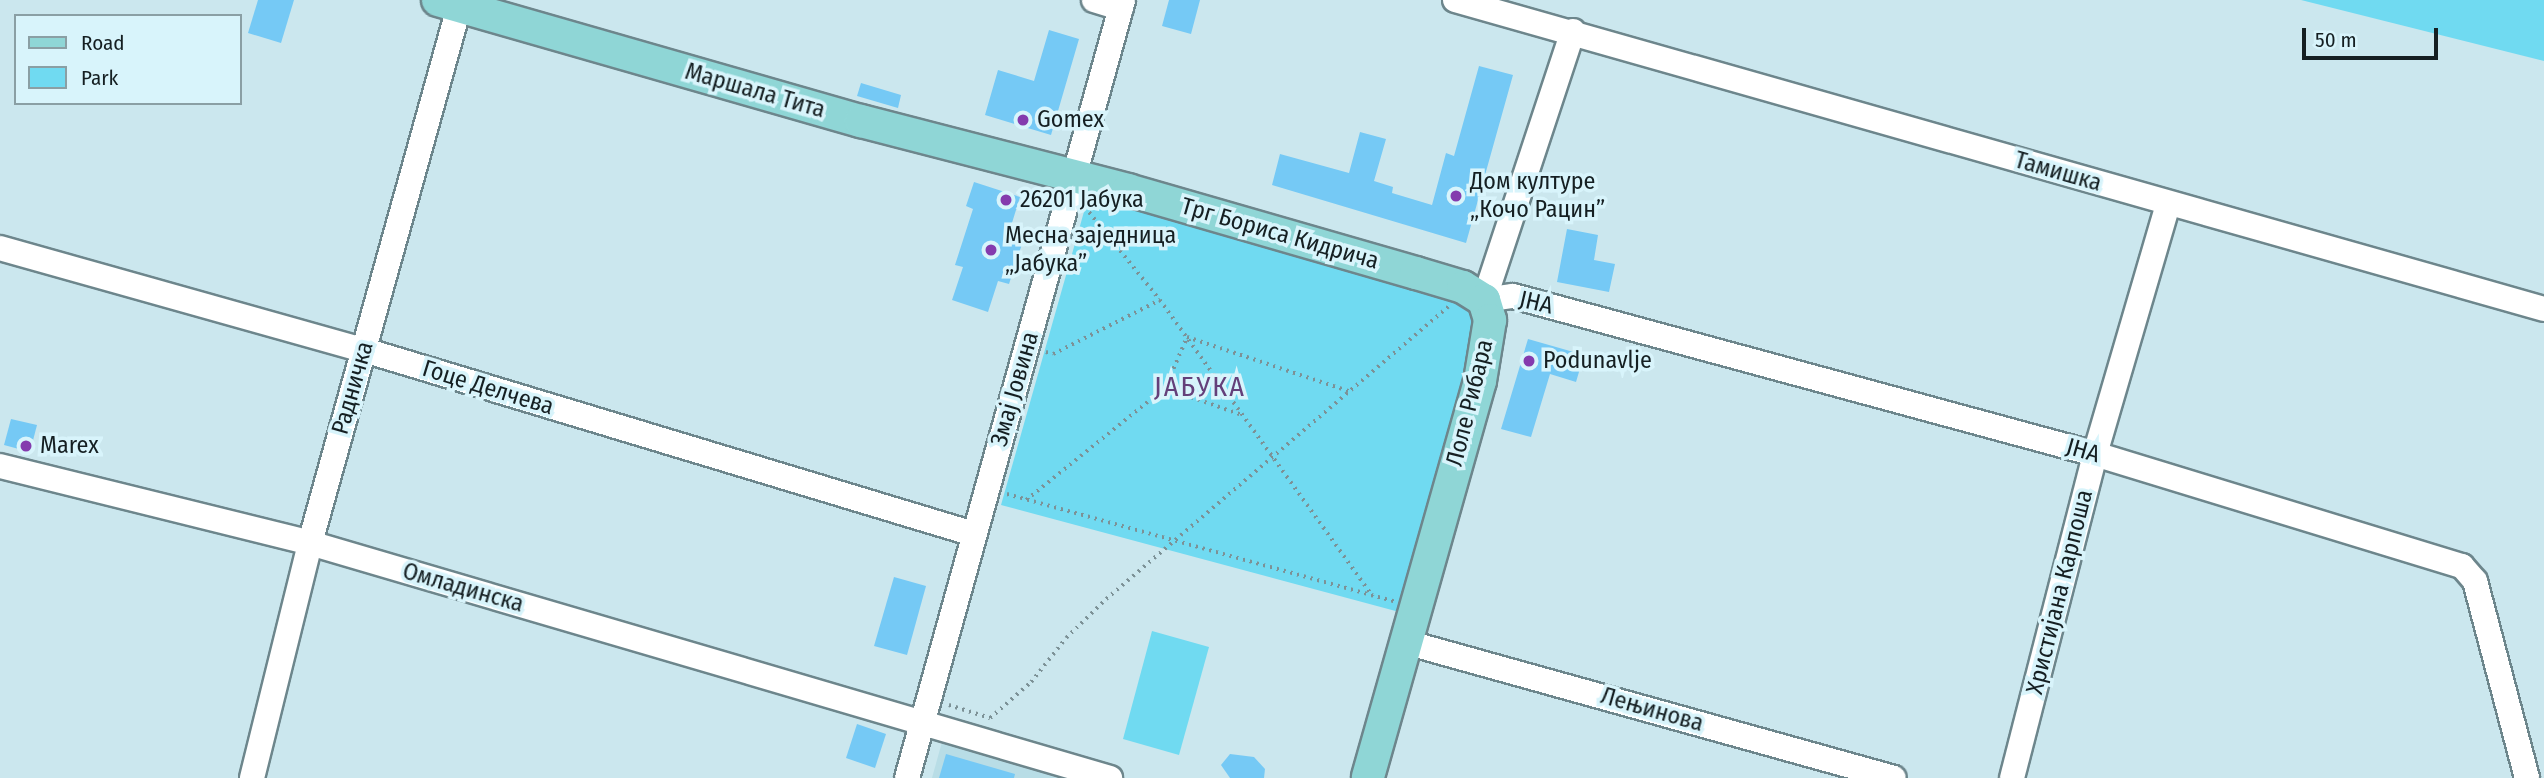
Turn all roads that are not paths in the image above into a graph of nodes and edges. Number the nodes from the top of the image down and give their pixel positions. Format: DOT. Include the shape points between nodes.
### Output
graph roads {
  1 [pos="1094,0"];
  2 [pos="1455,0"];
  3 [pos="453,2"];
  4 [pos="1122,4"];
  5 [pos="1573,31"];
  6 [pos="1070,188"];
  7 [pos="2168,204"];
  8 [pos="0,248"];
  9 [pos="1473,294"];
  10 [pos="2544,309"];
  11 [pos="364,350"];
  12 [pos="2095,454"];
  13 [pos="0,466"];
  14 [pos="974,534"];
  15 [pos="310,543"];
  16 [pos="1409,643"];
  17 [pos="926,710"];
  18 [pos="252,778"];
  19 [pos="907,778"];
  20 [pos="1110,778"];
  21 [pos="1368,778"];
  22 [pos="1895,778"];
  23 [pos="2012,778"];
  24 [pos="2527,778"];
  1 -- 4 [label="street"];
  2 -- 5 [label="street, Тамишка"];
  3 -- 6 [label="main road, Маршала Тита" via="861,121"];
  3 -- 11 [label="street, Радничка"];
  4 -- 6 [label="street, Змај Јовина"];
  5 -- 7 [label="street, Тамишка"];
  5 -- 9 [label="street, Лоле Рибара"];
  6 -- 9 [label="main road, Трг Бориса Кидрича"];
  6 -- 14 [label="street, Змај Јовина"];
  7 -- 10 [label="street, Тамишка"];
  7 -- 12 [label="street, Христијана Карпоша"];
  8 -- 11 [label="street, Гоце Делчева"];
  9 -- 12 [label="street, ЈНА" via="1513,296"];
  9 -- 16 [label="main road, Лоле Рибара" via="1490,320 1480,381"];
  11 -- 14 [label="street, Гоце Делчева"];
  11 -- 15 [label="street, Радничка"];
  12 -- 23 [label="street, Христијана Карпоша"];
  12 -- 24 [label="street, ЈНА" via="2462,566 2475,581"];
  13 -- 15 [label="street, Омладинска"];
  14 -- 17 [label="street, Змај Јовина"];
  15 -- 17 [label="street, Омладинска"];
  15 -- 18 [label="street, Радничка"];
  16 -- 21 [label="main road, Лоле Рибара"];
  16 -- 22 [label="street, Лењинова"];
  17 -- 19 [label="street, Змај Јовина"];
  17 -- 20 [label="street"];
}
